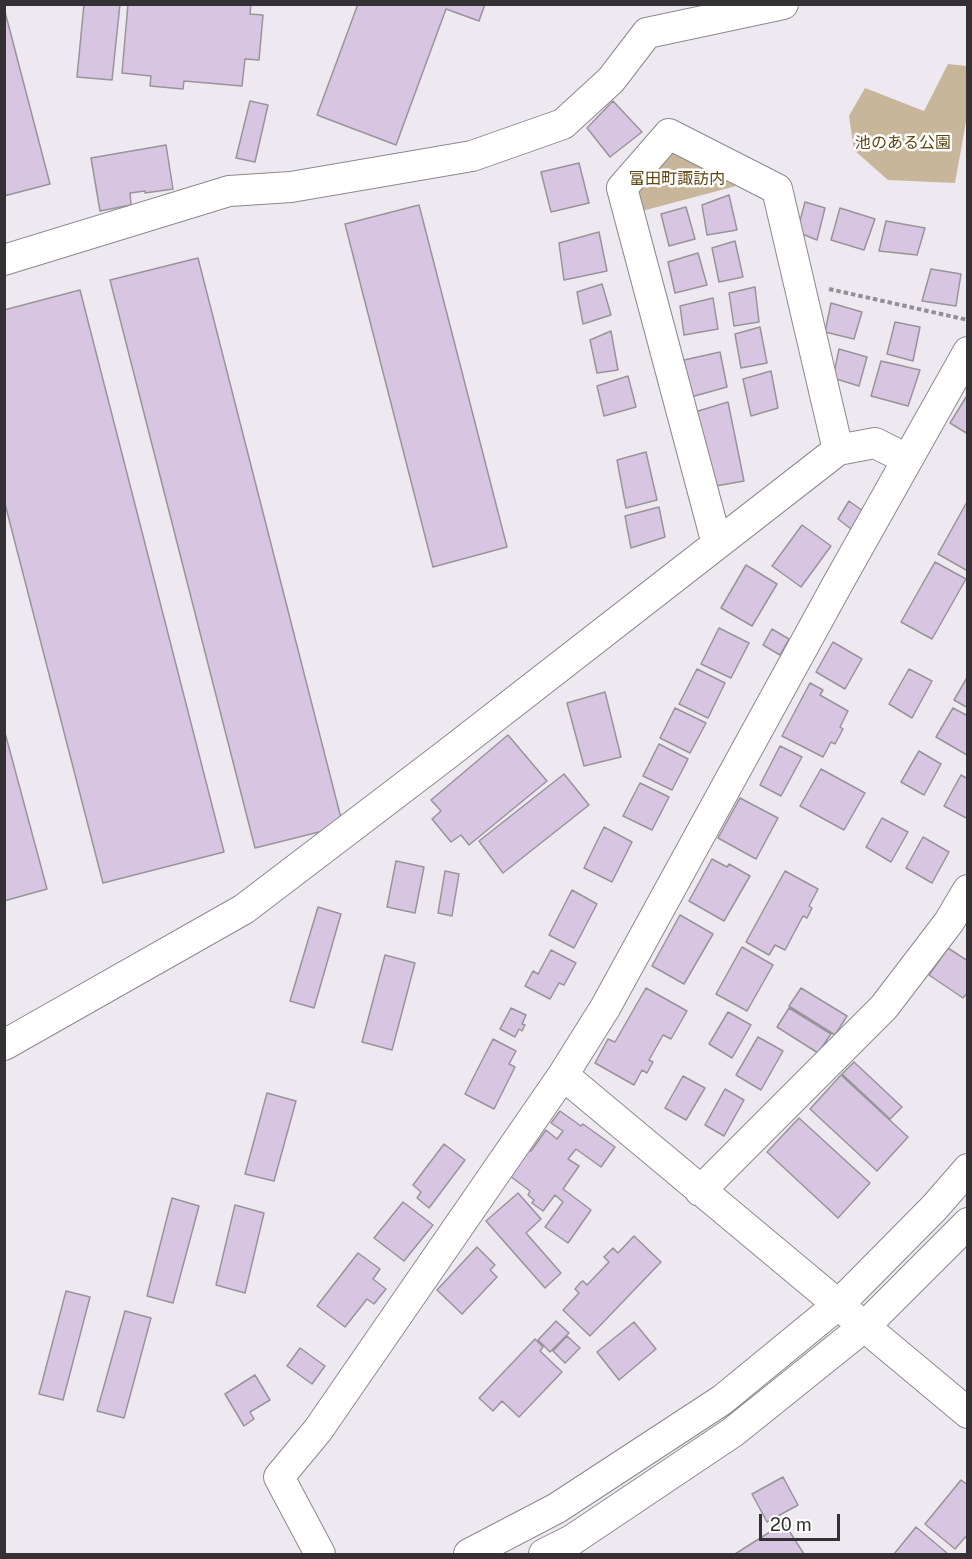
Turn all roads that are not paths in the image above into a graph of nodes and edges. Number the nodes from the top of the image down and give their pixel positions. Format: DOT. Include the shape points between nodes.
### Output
graph roads {
  1 [pos="783,4"];
  2 [pos="4,260"];
  3 [pos="968,351"];
  4 [pos="838,450"];
  5 [pos="908,459"];
  6 [pos="717,544"];
  7 [pos="968,890"];
  8 [pos="4,1046"];
  9 [pos="563,1075"];
  10 [pos="968,1169"];
  11 [pos="700,1191"];
  12 [pos="968,1223"];
  13 [pos="839,1304"];
  14 [pos="865,1326"];
  15 [pos="968,1413"];
  16 [pos="320,1554"];
  17 [pos="469,1554"];
  18 [pos="544,1554"];
  1 -- 2 [label="street" via="647,33 611,80 564,124 472,156 291,187 229,191"];
  3 -- 5 [label="street"];
  4 -- 5 [label="street" via="875,443"];
  4 -- 6 [label="street"];
  4 -- 6 [label="street" via="777,189 669,134 622,188"];
  5 -- 9 [label="street" via="605,1008"];
  6 -- 8 [label="street" via="244,909"];
  7 -- 11 [label="street" via="884,1007"];
  9 -- 11 [label="street"];
  9 -- 16 [label="street" via="318,1430 279,1477"];
  10 -- 13 [label="street"];
  11 -- 13 [label="street"];
  12 -- 14 [label="street"];
  13 -- 14 [label="street"];
  13 -- 17 [label="street" via="722,1400 557,1508"];
  14 -- 15 [label="street"];
  14 -- 18 [label="street" via="734,1432 572,1540"];
}
